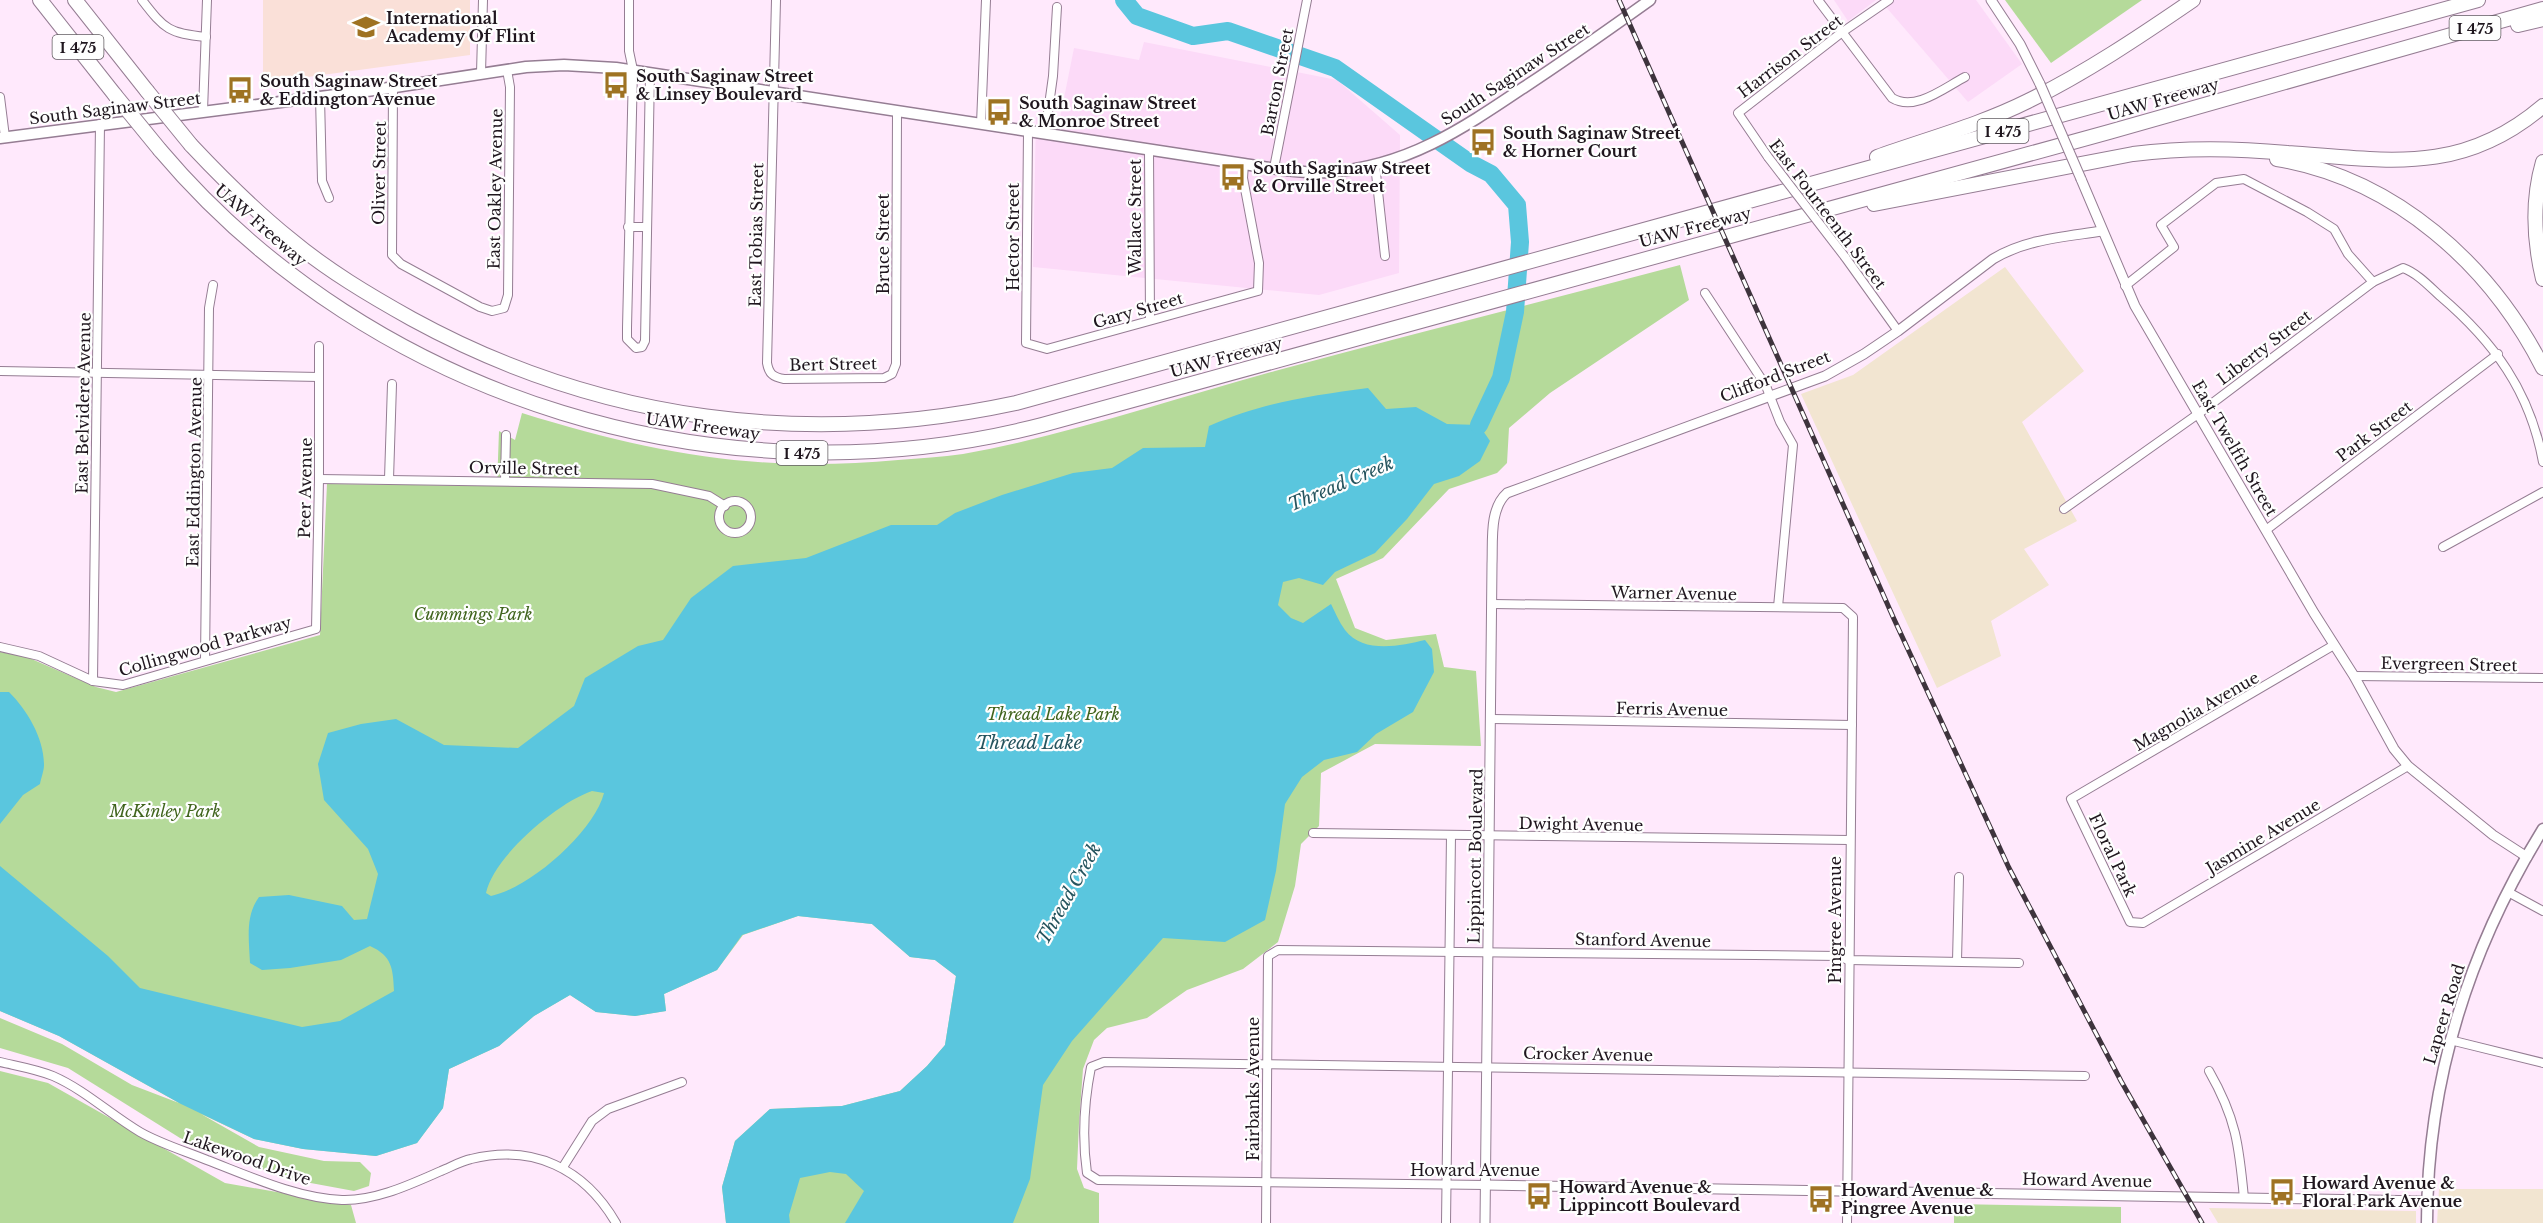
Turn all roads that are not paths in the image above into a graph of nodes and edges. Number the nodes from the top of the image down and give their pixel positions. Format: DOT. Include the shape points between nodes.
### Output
graph roads {
  1 [pos="40,0"];
  2 [pos="75,0"];
  3 [pos="142,0"];
  4 [pos="207,0"];
  5 [pos="483,0"];
  6 [pos="629,0"];
  7 [pos="776,0"];
  8 [pos="986,0"];
  9 [pos="1307,0"];
  10 [pos="1650,0"];
  11 [pos="1818,0"];
  12 [pos="1888,0"];
  13 [pos="1991,0"];
  14 [pos="2194,0"];
  15 [pos="2478,0"];
  16 [pos="1057,8"];
  17 [pos="2543,9"];
  18 [pos="2543,19"];
  19 [pos="1841,33"];
  20 [pos="206,37"];
  21 [pos="2408,48"];
  22 [pos="507,70"];
  23 [pos="633,70"];
  24 [pos="482,73"];
  25 [pos="650,73"];
  26 [pos="1965,77"];
  27 [pos="393,87"];
  28 [pos="772,92"];
  29 [pos="0,97"];
  30 [pos="320,97"];
  31 [pos="2543,106"];
  32 [pos="203,111"];
  33 [pos="897,112"];
  34 [pos="1738,113"];
  35 [pos="100,124"];
  36 [pos="981,124"];
  37 [pos="1028,132"];
  38 [pos="1045,134"];
  39 [pos="3,138"];
  40 [pos="2195,148"];
  41 [pos="1149,150"];
  42 [pos="2543,162"];
  43 [pos="1244,164"];
  44 [pos="1375,165"];
  45 [pos="1274,168"];
  46 [pos="1776,194"];
  47 [pos="329,198"];
  48 [pos="1772,223"];
  49 [pos="628,227"];
  50 [pos="646,227"];
  51 [pos="2102,231"];
  52 [pos="1385,256"];
  53 [pos="394,258"];
  54 [pos="2543,279"];
  55 [pos="2373,282"];
  56 [pos="213,285"];
  57 [pos="2126,286"];
  58 [pos="1705,294"];
  59 [pos="1150,320"];
  60 [pos="1898,332"];
  61 [pos="1026,343"];
  62 [pos="319,346"];
  63 [pos="2498,354"];
  64 [pos="2543,368"];
  65 [pos="0,372"];
  66 [pos="98,372"];
  67 [pos="892,374"];
  68 [pos="208,375"];
  69 [pos="319,377"];
  70 [pos="774,377"];
  71 [pos="392,384"];
  72 [pos="1770,396"];
  73 [pos="2198,414"];
  74 [pos="506,435"];
  75 [pos="2543,462"];
  76 [pos="320,479"];
  77 [pos="389,479"];
  78 [pos="505,481"];
  79 [pos="2543,492"];
  80 [pos="1507,493"];
  81 [pos="724,506"];
  82 [pos="2064,510"];
  83 [pos="2266,530"];
  84 [pos="2443,547"];
  85 [pos="1492,604"];
  86 [pos="1778,607"];
  87 [pos="1853,617"];
  88 [pos="316,629"];
  89 [pos="2334,645"];
  90 [pos="0,647"];
  91 [pos="205,660"];
  92 [pos="2354,676"];
  93 [pos="2543,678"];
  94 [pos="93,681"];
  95 [pos="1492,719"];
  96 [pos="1852,725"];
  97 [pos="2408,766"];
  98 [pos="2071,799"];
  99 [pos="2543,829"];
  100 [pos="1313,833"];
  101 [pos="1451,835"];
  102 [pos="1490,836"];
  103 [pos="1849,840"];
  104 [pos="2527,857"];
  105 [pos="1959,877"];
  106 [pos="2508,892"];
  107 [pos="2543,911"];
  108 [pos="2130,922"];
  109 [pos="1449,951"];
  110 [pos="1489,952"];
  111 [pos="1268,956"];
  112 [pos="1848,960"];
  113 [pos="1957,961"];
  114 [pos="2019,963"];
  115 [pos="2450,1040"];
  116 [pos="0,1062"];
  117 [pos="2543,1063"];
  118 [pos="1267,1064"];
  119 [pos="1447,1066"];
  120 [pos="1486,1067"];
  121 [pos="2209,1071"];
  122 [pos="1848,1072"];
  123 [pos="2085,1076"];
  124 [pos="682,1082"];
  125 [pos="563,1167"];
  126 [pos="1098,1180"];
  127 [pos="1267,1182"];
  128 [pos="1446,1185"];
  129 [pos="1486,1185"];
  130 [pos="1847,1189"];
  131 [pos="2244,1198"];
  132 [pos="2427,1201"];
  133 [pos="616,1223"];
  134 [pos="1266,1223"];
  135 [pos="1446,1223"];
  136 [pos="1485,1223"];
  137 [pos="1847,1223"];
  138 [pos="2427,1223"];
  1 -- 48 [label="highway, UAW Freeway / I 475, bridge" via="160,150 209,203 255,246 330,303 473,381 552,411 628,432 713,446 847,453 979,440"];
  2 -- 46 [label="highway, UAW Freeway / I 475, bridge" via="191,145 299,246 363,291 516,369 645,407 724,420 852,424 982,411"];
  3 -- 20 [label="street" via="170,30"];
  4 -- 20 [label="street"];
  5 -- 24 [label="street"];
  6 -- 23 [label="street"];
  7 -- 28 [label="street, East Tobias Street"];
  8 -- 36 [label="street"];
  9 -- 45 [label="street, Barton Street"];
  10 -- 44 [label="main road, South Saginaw Street" via="1459,131 1423,149"];
  11 -- 19 [label="street"];
  12 -- 19 [label="street, Harrison Street"];
  13 -- 51 [label="street, East Twelfth Street, bridge" via="2024,50"];
  14 -- 46 [label="highway" via="2027,102"];
  15 -- 46 [label="highway, UAW Freeway / I 475"];
  16 -- 38 [label="street"];
  17 -- 21 [label="highway, UAW Freeway / I 475"];
  18 -- 21 [label="highway"];
  19 -- 26 [label="street" via="1900,103 1915,102"];
  19 -- 34 [label="street, Harrison Street"];
  20 -- 32 [label="street"];
  21 -- 48 [label="highway, UAW Freeway / I 475"];
  22 -- 23 [label="main road, South Saginaw Street" via="564,65"];
  22 -- 24 [label="main road, South Saginaw Street"];
  22 -- 53 [label="street, East Oakley Avenue" via="508,295 504,308 492,311 480,307"];
  23 -- 25 [label="main road, South Saginaw Street"];
  23 -- 49 [label="street"];
  24 -- 27 [label="main road, South Saginaw Street"];
  25 -- 28 [label="main road, South Saginaw Street"];
  25 -- 50 [label="street"];
  27 -- 30 [label="main road, South Saginaw Street"];
  27 -- 53 [label="street, Oliver Street"];
  28 -- 33 [label="main road, South Saginaw Street"];
  28 -- 70 [label="street, East Tobias Street" via="767,363"];
  29 -- 39 [label="street"];
  30 -- 32 [label="main road, South Saginaw Street"];
  30 -- 47 [label="street" via="322,181"];
  31 -- 40 [label="highway" via="2511,130 2485,143 2426,159 2379,160"];
  32 -- 35 [label="main road, South Saginaw Street"];
  33 -- 36 [label="main road, South Saginaw Street"];
  33 -- 67 [label="street, Bruce Street" via="896,364"];
  34 -- 60 [label="street, East Fourteenth Street, bridge"];
  35 -- 39 [label="main road, South Saginaw Street"];
  35 -- 66 [label="street, East Belvidere Avenue"];
  36 -- 37 [label="main road, South Saginaw Street"];
  37 -- 38 [label="main road, South Saginaw Street"];
  37 -- 61 [label="street, Hector Street"];
  38 -- 41 [label="main road, South Saginaw Street"];
  40 -- 48 [label="highway" via="2133,154"];
  40 -- 64 [label="highway" via="2305,165 2354,182 2396,205 2441,237 2478,272 2513,315"];
  41 -- 43 [label="main road, South Saginaw Street"];
  41 -- 59 [label="street, Wallace Street"];
  42 -- 54 [label="highway" via="2535,226"];
  43 -- 45 [label="main road, South Saginaw Street"];
  43 -- 59 [label="street, Gary Street" via="1243,178 1259,263 1258,291"];
  44 -- 45 [label="main road, South Saginaw Street" via="1308,173"];
  44 -- 52 [label="street"];
  49 -- 50 [label="street"];
  49 -- 50 [label="street" via="627,339 636,348 645,341"];
  51 -- 57 [label="street, East Twelfth Street"];
  51 -- 60 [label="street, Clifford Street" via="2027,243 2005,252"];
  55 -- 57 [label="street" via="2348,254 2334,229 2244,179 2216,183 2161,225 2174,247"];
  55 -- 63 [label="street, Liberty Street" via="2403,268 2411,271"];
  55 -- 73 [label="street, Liberty Street"];
  56 -- 68 [label="street, East Eddington Avenue"];
  57 -- 73 [label="street, East Twelfth Street"];
  58 -- 72 [label="street"];
  59 -- 61 [label="street, Gary Street" via="1047,350"];
  60 -- 72 [label="street, Clifford Street" via="1825,376"];
  62 -- 69 [label="street, Peer Avenue"];
  63 -- 75 [label="street" via="2521,394"];
  63 -- 83 [label="street, Park Street"];
  65 -- 66 [label="street"];
  66 -- 68 [label="street"];
  66 -- 94 [label="street, East Belvidere Avenue"];
  67 -- 70 [label="street, Bert Street" via="885,378"];
  68 -- 69 [label="street"];
  68 -- 91 [label="street, East Eddington Avenue"];
  69 -- 76 [label="street, Peer Avenue"];
  71 -- 77 [label="street"];
  72 -- 80 [label="street, Clifford Street"];
  72 -- 86 [label="street" via="1793,445"];
  73 -- 82 [label="street, Liberty Street"];
  73 -- 83 [label="street, East Twelfth Street"];
  74 -- 78 [label="street"];
  76 -- 77 [label="street, Orville Street"];
  76 -- 88 [label="street, Peer Avenue"];
  77 -- 78 [label="street, Orville Street"];
  78 -- 81 [label="street, Orville Street" via="652,484 709,496"];
  79 -- 84 [label="street"];
  80 -- 85 [label="street, Lippincott Boulevard" via="1498,501 1494,527"];
  81 -- 81 [label="street, Orville Street" via="739,502 747,507 751,521 745,530 725,530 720,520"];
  83 -- 89 [label="street, East Twelfth Street"];
  85 -- 86 [label="street, Warner Avenue"];
  85 -- 95 [label="street, Lippincott Boulevard"];
  86 -- 87 [label="street, Warner Avenue" via="1844,608"];
  87 -- 96 [label="street, Pingree Avenue"];
  88 -- 91 [label="street, Collingwood Parkway"];
  89 -- 92 [label="street, East Twelfth Street"];
  89 -- 98 [label="street, Magnolia Avenue"];
  90 -- 94 [label="street, Collingwood Parkway" via="39,656"];
  91 -- 94 [label="street, Collingwood Parkway" via="123,685"];
  92 -- 93 [label="street, Evergreen Street"];
  92 -- 97 [label="street, East Twelfth Street"];
  95 -- 96 [label="street, Ferris Avenue"];
  95 -- 102 [label="street, Lippincott Boulevard"];
  96 -- 103 [label="street, Pingree Avenue"];
  97 -- 104 [label="street, East Twelfth Street" via="2493,835"];
  97 -- 108 [label="street, Jasmine Avenue" via="2143,923"];
  98 -- 108 [label="street, Floral Park"];
  99 -- 104 [label="main road, Lapeer Road"];
  100 -- 101 [label="street, Dwight Avenue"];
  101 -- 102 [label="street, Dwight Avenue"];
  101 -- 109 [label="street, Lippincott Boulevard"];
  102 -- 103 [label="street, Dwight Avenue"];
  102 -- 110 [label="street, Lippincott Boulevard"];
  103 -- 112 [label="street, Pingree Avenue"];
  104 -- 106 [label="main road, Lapeer Road"];
  105 -- 113 [label="street"];
  106 -- 107 [label="street"];
  106 -- 115 [label="main road, Lapeer Road" via="2474,967"];
  109 -- 110 [label="street, Stanford Avenue"];
  109 -- 111 [label="street, Stanford Avenue" via="1278,950"];
  109 -- 119 [label="street, Lippincott Boulevard"];
  110 -- 112 [label="street, Stanford Avenue" via="1839,956"];
  110 -- 120 [label="street, Lippincott Boulevard"];
  111 -- 118 [label="street, Fairbanks Avenue"];
  112 -- 113 [label="street, Stanford Avenue"];
  112 -- 122 [label="street, Pingree Avenue"];
  113 -- 114 [label="street, Stanford Avenue"];
  115 -- 117 [label="street"];
  115 -- 132 [label="main road, Lapeer Road" via="2435,1111"];
  116 -- 125 [label="street, Lakewood Drive" via="75,1087 141,1133 165,1144 309,1195 358,1199 470,1159 514,1153"];
  118 -- 119 [label="street, Crocker Avenue"];
  118 -- 126 [label="street, Crocker Avenue" via="1104,1062 1091,1067 1083,1146 1087,1173"];
  118 -- 127 [label="street, Fairbanks Avenue"];
  119 -- 120 [label="street, Crocker Avenue"];
  119 -- 128 [label="street, Lippincott Boulevard"];
  120 -- 122 [label="street, Crocker Avenue"];
  120 -- 129 [label="street, Lippincott Boulevard"];
  121 -- 131 [label="street" via="2227,1105 2238,1139"];
  122 -- 123 [label="street, Crocker Avenue"];
  122 -- 130 [label="street, Pingree Avenue"];
  124 -- 125 [label="street" via="608,1109 592,1121"];
  125 -- 133 [label="street, Lakewood Drive" via="590,1189"];
  126 -- 127 [label="street, Howard Avenue"];
  127 -- 128 [label="street, Howard Avenue"];
  127 -- 134 [label="street, Fairbanks Avenue"];
  128 -- 129 [label="street, Howard Avenue"];
  128 -- 135 [label="street, Lippincott Boulevard"];
  129 -- 130 [label="street, Howard Avenue"];
  129 -- 136 [label="street, Lippincott Boulevard"];
  130 -- 131 [label="street, Howard Avenue"];
  130 -- 137 [label="street, Pingree Avenue"];
  131 -- 132 [label="street, Howard Avenue"];
  132 -- 138 [label="main road, Lapeer Road"];
}
